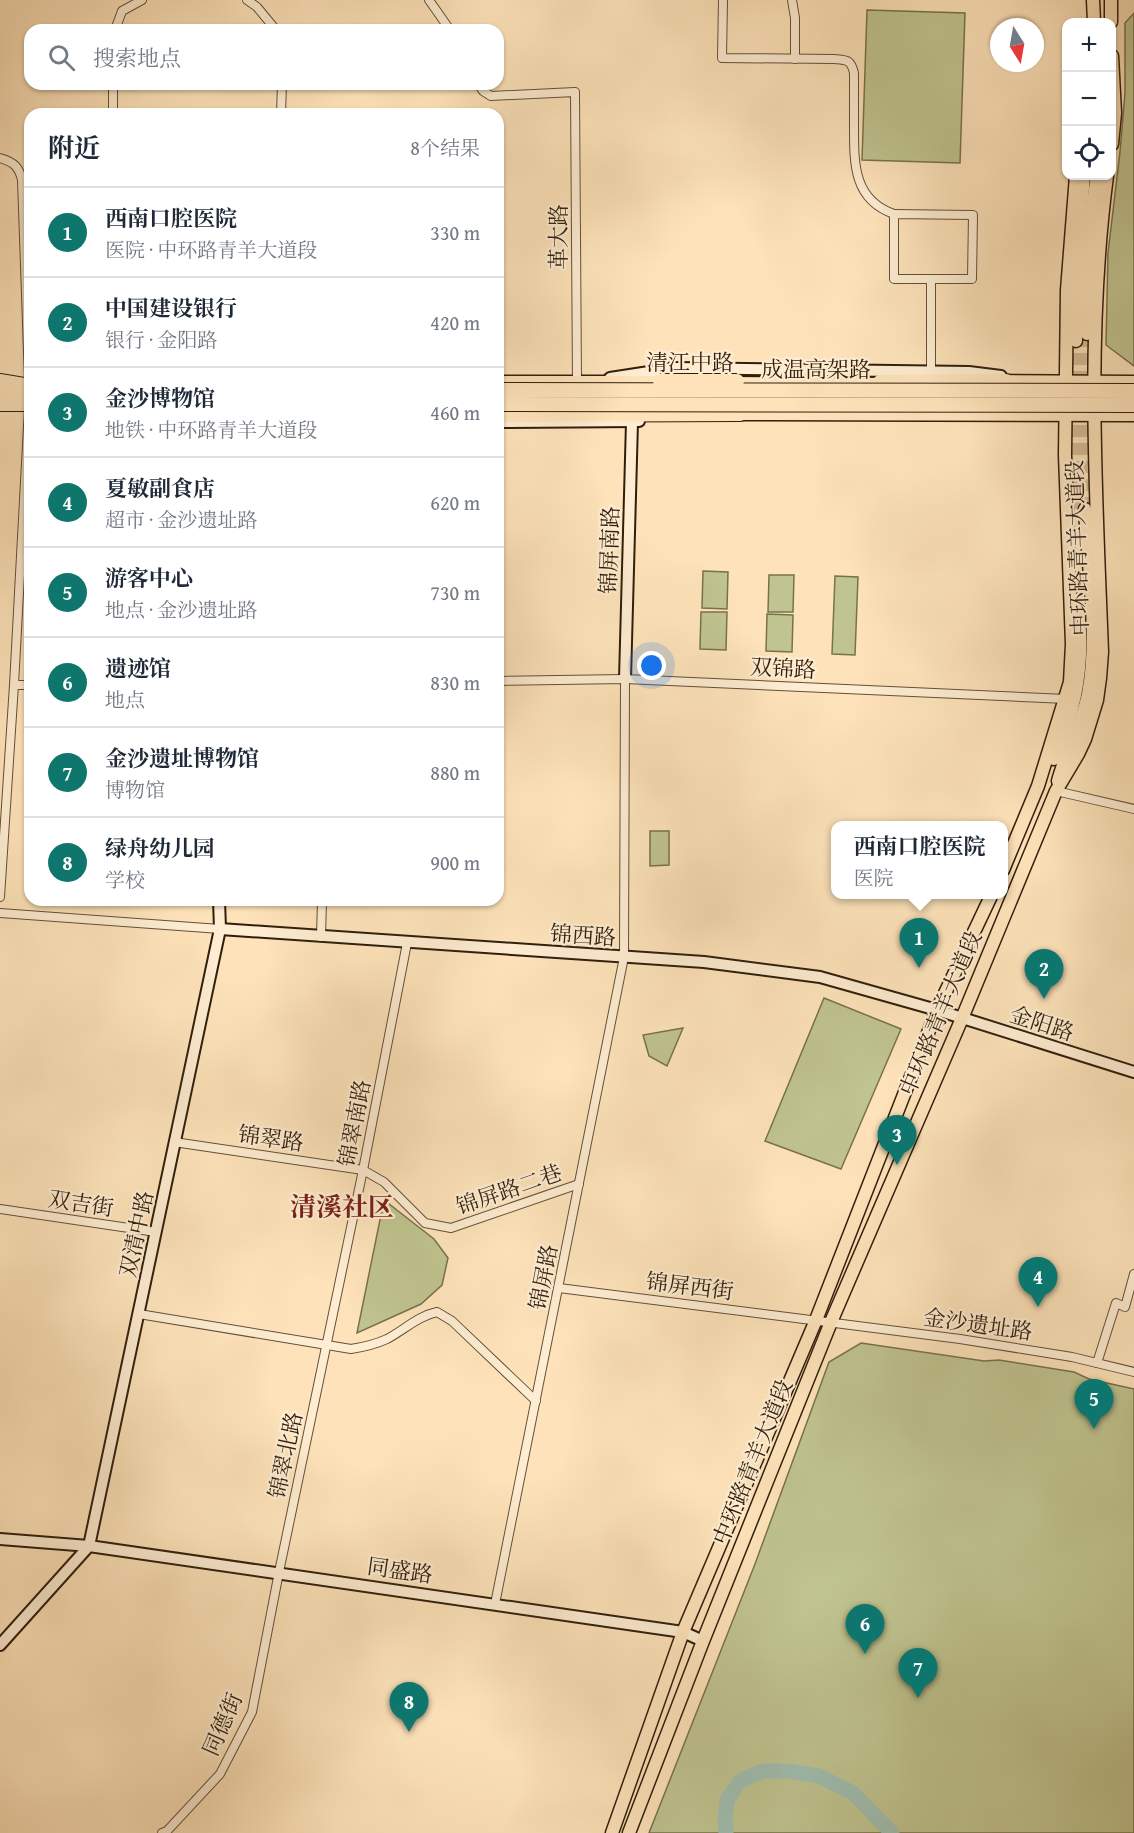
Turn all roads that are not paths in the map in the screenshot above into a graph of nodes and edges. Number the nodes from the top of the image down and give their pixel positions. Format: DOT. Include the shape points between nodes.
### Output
graph roads {
  1 [pos="142,0"];
  2 [pos="247,0"];
  3 [pos="429,0"];
  4 [pos="723,0"];
  5 [pos="792,0"];
  6 [pos="1093,0"];
  7 [pos="1111,0"];
  8 [pos="1094,18"];
  9 [pos="1111,18"];
  10 [pos="117,24"];
  11 [pos="271,24"];
  12 [pos="446,24"];
  13 [pos="795,59"];
  14 [pos="1113,72"];
  15 [pos="113,90"];
  16 [pos="282,90"];
  17 [pos="482,90"];
  18 [pos="113,108"];
  19 [pos="281,108"];
  20 [pos="1114,126"];
  21 [pos="0,158"];
  22 [pos="1076,180"];
  23 [pos="1084,180"];
  24 [pos="1096,180"];
  25 [pos="1107,180"];
  26 [pos="894,214"];
  27 [pos="24,231"];
  28 [pos="931,279"];
  29 [pos="931,372"];
  30 [pos="0,380"];
  31 [pos="1006,381"];
  32 [pos="1049,381"];
  33 [pos="504,382"];
  34 [pos="1066,382"];
  35 [pos="1094,382"];
  36 [pos="1134,382"];
  37 [pos="24,383"];
  38 [pos="24,385"];
  39 [pos="578,385"];
  40 [pos="504,390"];
  41 [pos="0,391"];
  42 [pos="1134,391"];
  43 [pos="24,404"];
  44 [pos="504,404"];
  45 [pos="1134,405"];
  46 [pos="0,406"];
  47 [pos="24,408"];
  48 [pos="504,410"];
  49 [pos="740,414"];
  50 [pos="504,415"];
  51 [pos="1066,415"];
  52 [pos="1134,415"];
  53 [pos="1094,416"];
  54 [pos="635,418"];
  55 [pos="504,422"];
  56 [pos="24,512"];
  57 [pos="625,679"];
  58 [pos="504,681"];
  59 [pos="14,685"];
  60 [pos="24,685"];
  61 [pos="1066,699"];
  62 [pos="1038,786"];
  63 [pos="1056,791"];
  64 [pos="1134,809"];
  65 [pos="1008,858"];
  66 [pos="0,897"];
  67 [pos="990,899"];
  68 [pos="219,906"];
  69 [pos="322,906"];
  70 [pos="0,913"];
  71 [pos="220,930"];
  72 [pos="321,937"];
  73 [pos="407,943"];
  74 [pos="624,957"];
  75 [pos="937,1010"];
  76 [pos="961,1018"];
  77 [pos="1134,1072"];
  78 [pos="174,1142"];
  79 [pos="363,1170"];
  80 [pos="579,1184"];
  81 [pos="0,1209"];
  82 [pos="156,1232"];
  83 [pos="1134,1274"];
  84 [pos="559,1288"];
  85 [pos="139,1314"];
  86 [pos="816,1320"];
  87 [pos="831,1322"];
  88 [pos="327,1346"];
  89 [pos="1097,1363"];
  90 [pos="1134,1372"];
  91 [pos="536,1401"];
  92 [pos="0,1539"];
  93 [pos="89,1546"];
  94 [pos="279,1572"];
  95 [pos="495,1604"];
  96 [pos="683,1632"];
  97 [pos="703,1641"];
  98 [pos="0,1645"];
  99 [pos="168,1832"];
  100 [pos="612,1833"];
  101 [pos="629,1833"];
  1 -- 10 [label="street" via="122,11"];
  2 -- 11 [label="street"];
  3 -- 12 [label="street"];
  4 -- 13 [label="street" via="722,58"];
  5 -- 13 [label="street"];
  6 -- 8 [label="main road"];
  7 -- 9 [label="main road"];
  13 -- 26 [label="street" via="840,59 852,65 855,171 870,199"];
  14 -- 20 [label="main road"];
  15 -- 18 [label="street"];
  16 -- 19 [label="street"];
  17 -- 39 [label="street, 革大路" via="490,96 575,92"];
  21 -- 27 [label="street" via="19,169"];
  22 -- 34 [label="main road, 中环路青羊大道段" via="1067,280"];
  23 -- 24 [label="main road" via="1077,257 1082,342"];
  25 -- 35 [label="main road, 中环路青羊大道段" via="1096,287"];
  26 -- 28 [label="street" via="894,279"];
  26 -- 28 [label="street" via="973,215 972,279"];
  28 -- 29 [label="street"];
  29 -- 32 [label="street"];
  29 -- 39 [label="street" via="675,368"];
  30 -- 37 [label="highway"];
  31 -- 32 [label="main road, 清江中路"];
  31 -- 39 [label="main road, 清江中路"];
  31 -- 39 [label="highway, bridge" via="685,380"];
  32 -- 34 [label="main road, 清江中路"];
  33 -- 39 [label="main road, 清江中路"];
  34 -- 35 [label="main road, 清江中路"];
  34 -- 51 [label="main road, 中环路青羊大道段"];
  35 -- 36 [label="main road, 清江中路"];
  35 -- 53 [label="main road, 中环路青羊大道段"];
  38 -- 41 [label="highway"];
  39 -- 40 [label="highway, 成温高架路, bridge"];
  39 -- 42 [label="highway, 成温高架路, bridge"];
  43 -- 46 [label="highway"];
  44 -- 45 [label="highway, 成温高架路, bridge"];
  46 -- 47 [label="main road"];
  48 -- 49 [label="main road" via="631,409"];
  49 -- 51 [label="main road"];
  49 -- 54 [label="highway"];
  50 -- 54 [label="highway"];
  51 -- 53 [label="main road"];
  51 -- 61 [label="main road, 中环路青羊大道段" via="1072,644"];
  52 -- 53 [label="main road"];
  53 -- 63 [label="main road, 中环路青羊大道段" via="1100,678 1085,739"];
  54 -- 55 [label="street"];
  54 -- 57 [label="street, 锦屏南路"];
  56 -- 59 [label="street"];
  57 -- 58 [label="street, 双锦路"];
  57 -- 61 [label="street, 双锦路"];
  57 -- 74 [label="street, 锦屏路"];
  59 -- 60 [label="street"];
  59 -- 66 [label="street"];
  61 -- 62 [label="main road, 中环路青羊大道段"];
  62 -- 63 [label="main road" via="1062,739 1080,672 1080,509 1092,622 1090,678 1083,716"];
  62 -- 65 [label="main road, 中环路青羊大道段"];
  63 -- 64 [label="street"];
  63 -- 76 [label="main road, 中环路青羊大道段"];
  67 -- 75 [label="main road, 中环路青羊大道段"];
  68 -- 71 [label="street, 双清中路"];
  69 -- 72 [label="street"];
  70 -- 71 [label="street"];
  71 -- 72 [label="street, 锦西路"];
  71 -- 78 [label="street, 双清中路"];
  72 -- 73 [label="street, 锦西路"];
  73 -- 74 [label="street, 锦西路"];
  73 -- 79 [label="street, 锦翠南路"];
  74 -- 75 [label="street, 锦西路" via="705,962 820,977"];
  74 -- 80 [label="street, 锦屏路"];
  75 -- 76 [label="street, 金阳路"];
  75 -- 86 [label="main road, 中环路青羊大道段"];
  76 -- 77 [label="street, 金阳路"];
  76 -- 87 [label="main road, 中环路青羊大道段"];
  78 -- 79 [label="street, 锦翠路"];
  78 -- 82 [label="street, 双清中路"];
  79 -- 80 [label="street, 锦屏路二巷" via="384,1182 425,1223 451,1228"];
  79 -- 88 [label="street, 锦翠南路"];
  80 -- 84 [label="street, 锦屏路"];
  81 -- 82 [label="street, 双吉街"];
  82 -- 85 [label="street, 双清中路"];
  83 -- 89 [label="street" via="1125,1307 1116,1303"];
  84 -- 86 [label="street, 锦屏西街"];
  84 -- 91 [label="street, 锦屏路"];
  85 -- 88 [label="street"];
  85 -- 93 [label="street, 双清中路"];
  86 -- 87 [label="street, 金沙遗址路"];
  86 -- 96 [label="main road, 中环路青羊大道段"];
  87 -- 89 [label="street, 金沙遗址路"];
  87 -- 97 [label="main road, 中环路青羊大道段"];
  88 -- 91 [label="street" via="370,1346 437,1312 452,1321"];
  88 -- 94 [label="street, 锦翠北路"];
  89 -- 90 [label="street, 金沙遗址路"];
  91 -- 95 [label="street, 锦屏路"];
  92 -- 93 [label="street, 同盛路"];
  93 -- 94 [label="street, 同盛路"];
  93 -- 98 [label="street"];
  94 -- 95 [label="street, 同盛路"];
  94 -- 99 [label="street, 同德街" via="252,1712 220,1774"];
  95 -- 96 [label="street, 同盛路"];
  96 -- 97 [label="street, 同盛路"];
  96 -- 100 [label="main road, 中环路青羊大道段"];
  97 -- 101 [label="main road, 中环路青羊大道段"];
}
